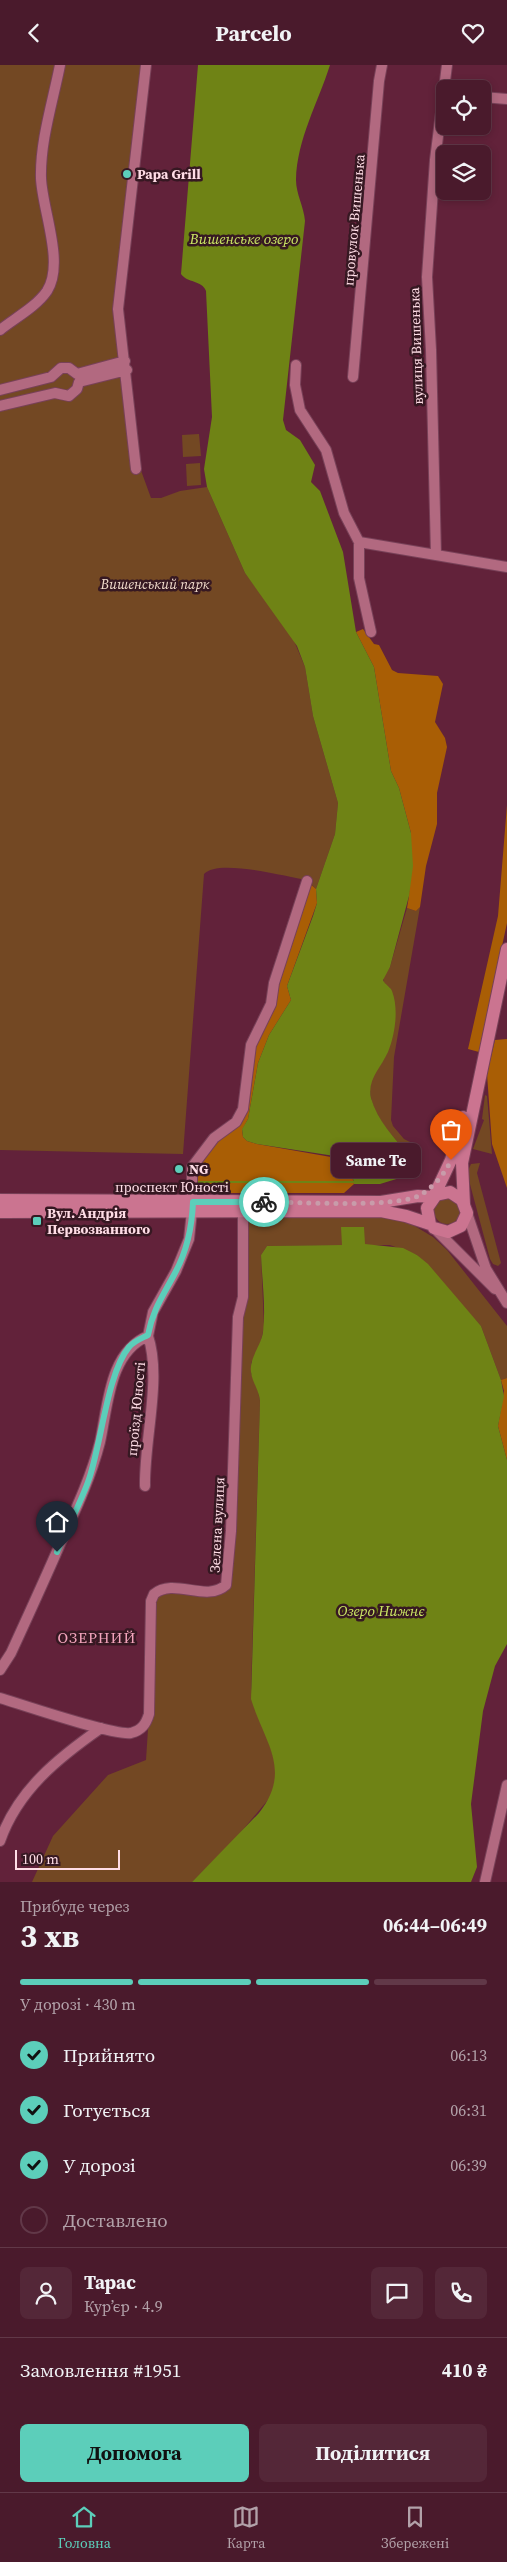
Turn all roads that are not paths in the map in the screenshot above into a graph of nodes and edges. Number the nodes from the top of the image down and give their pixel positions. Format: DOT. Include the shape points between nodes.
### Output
graph roads {
  1 [pos="60,65"];
  2 [pos="146,65"];
  3 [pos="382,65"];
  4 [pos="447,65"];
  5 [pos="446,80"];
  6 [pos="491,98"];
  7 [pos="507,99"];
  8 [pos="439,135"];
  9 [pos="0,330"];
  10 [pos="126,365"];
  11 [pos="296,365"];
  12 [pos="51,377"];
  13 [pos="354,377"];
  14 [pos="78,378"];
  15 [pos="0,390"];
  16 [pos="55,393"];
  17 [pos="0,406"];
  18 [pos="136,469"];
  19 [pos="359,542"];
  20 [pos="436,555"];
  21 [pos="507,567"];
  22 [pos="371,632"];
  23 [pos="307,881"];
  24 [pos="507,949"];
  25 [pos="480,1070"];
  26 [pos="448,1167"];
  27 [pos="418,1196"];
  28 [pos="434,1196"];
  29 [pos="0,1200"];
  30 [pos="192,1207"];
  31 [pos="466,1208"];
  32 [pos="243,1211"];
  33 [pos="0,1212"];
  34 [pos="432,1226"];
  35 [pos="500,1293"];
  36 [pos="507,1303"];
  37 [pos="148,1335"];
  38 [pos="145,1486"];
  39 [pos="0,1670"];
  40 [pos="0,1698"];
  41 [pos="101,1728"];
  42 [pos="507,1785"];
  43 [pos="0,1841"];
  44 [pos="484,1882"];
  1 -- 9 [label="street" via="41,179 53,261 52,277 42,297"];
  2 -- 10 [label="street" via="118,303"];
  3 -- 13 [label="street, провулок Вишенька"];
  4 -- 5 [label="street, вулиця Вишенька"];
  6 -- 7 [label="street"];
  8 -- 20 [label="street, вулиця Вишенька" via="427,277"];
  10 -- 14 [label="street"];
  10 -- 18 [label="street"];
  11 -- 19 [label="street" via="295,385 300,410 326,450 344,513"];
  12 -- 14 [label="street" via="60,368 69,368"];
  12 -- 15 [label="street"];
  12 -- 16 [label="street" via="51,389"];
  14 -- 16 [label="street" via="77,389 69,396"];
  16 -- 17 [label="street"];
  19 -- 20 [label="street"];
  19 -- 22 [label="street" via="359,578"];
  20 -- 21 [label="street"];
  23 -- 30 [label="street" via="274,983 271,1003 251,1045 243,1109 236,1122 214,1138 194,1163"];
  24 -- 25 [label="main road"];
  25 -- 26 [label="main road"];
  25 -- 31 [label="main road" via="462,1163"];
  26 -- 27 [label="main road"];
  26 -- 28 [label="main road"];
  27 -- 28 [label="main road, проспект Юності"];
  27 -- 30 [label="main road, проспект Юності" via="381,1202"];
  28 -- 31 [label="main road" via="450,1192 457,1195"];
  28 -- 34 [label="main road" via="426,1208"];
  29 -- 30 [label="main road, проспект Юності"];
  30 -- 32 [label="main road, проспект Юності"];
  30 -- 33 [label="main road, проспект Юності"];
  30 -- 37 [label="street" via="189,1239 153,1312"];
  31 -- 34 [label="main road" via="460,1226 455,1230 448,1232"];
  31 -- 35 [label="street" via="486,1269"];
  32 -- 34 [label="main road, проспект Юності" via="381,1211"];
  32 -- 41 [label="street, Зелена вулиця" via="244,1297 238,1317 228,1579 222,1589 214,1592 166,1588 154,1594 151,1601 150,1715 146,1724 133,1732"];
  34 -- 35 [label="street" via="480,1277"];
  35 -- 36 [label="street"];
  37 -- 38 [label="street, проїзд Юності" via="154,1363"];
  37 -- 39 [label="street" via="135,1341 120,1363 88,1482 11,1653"];
  40 -- 41 [label="street, Зелена вулиця"];
  41 -- 43 [label="street" via="44,1771 18,1805"];
  42 -- 44 [label="street"];
}
